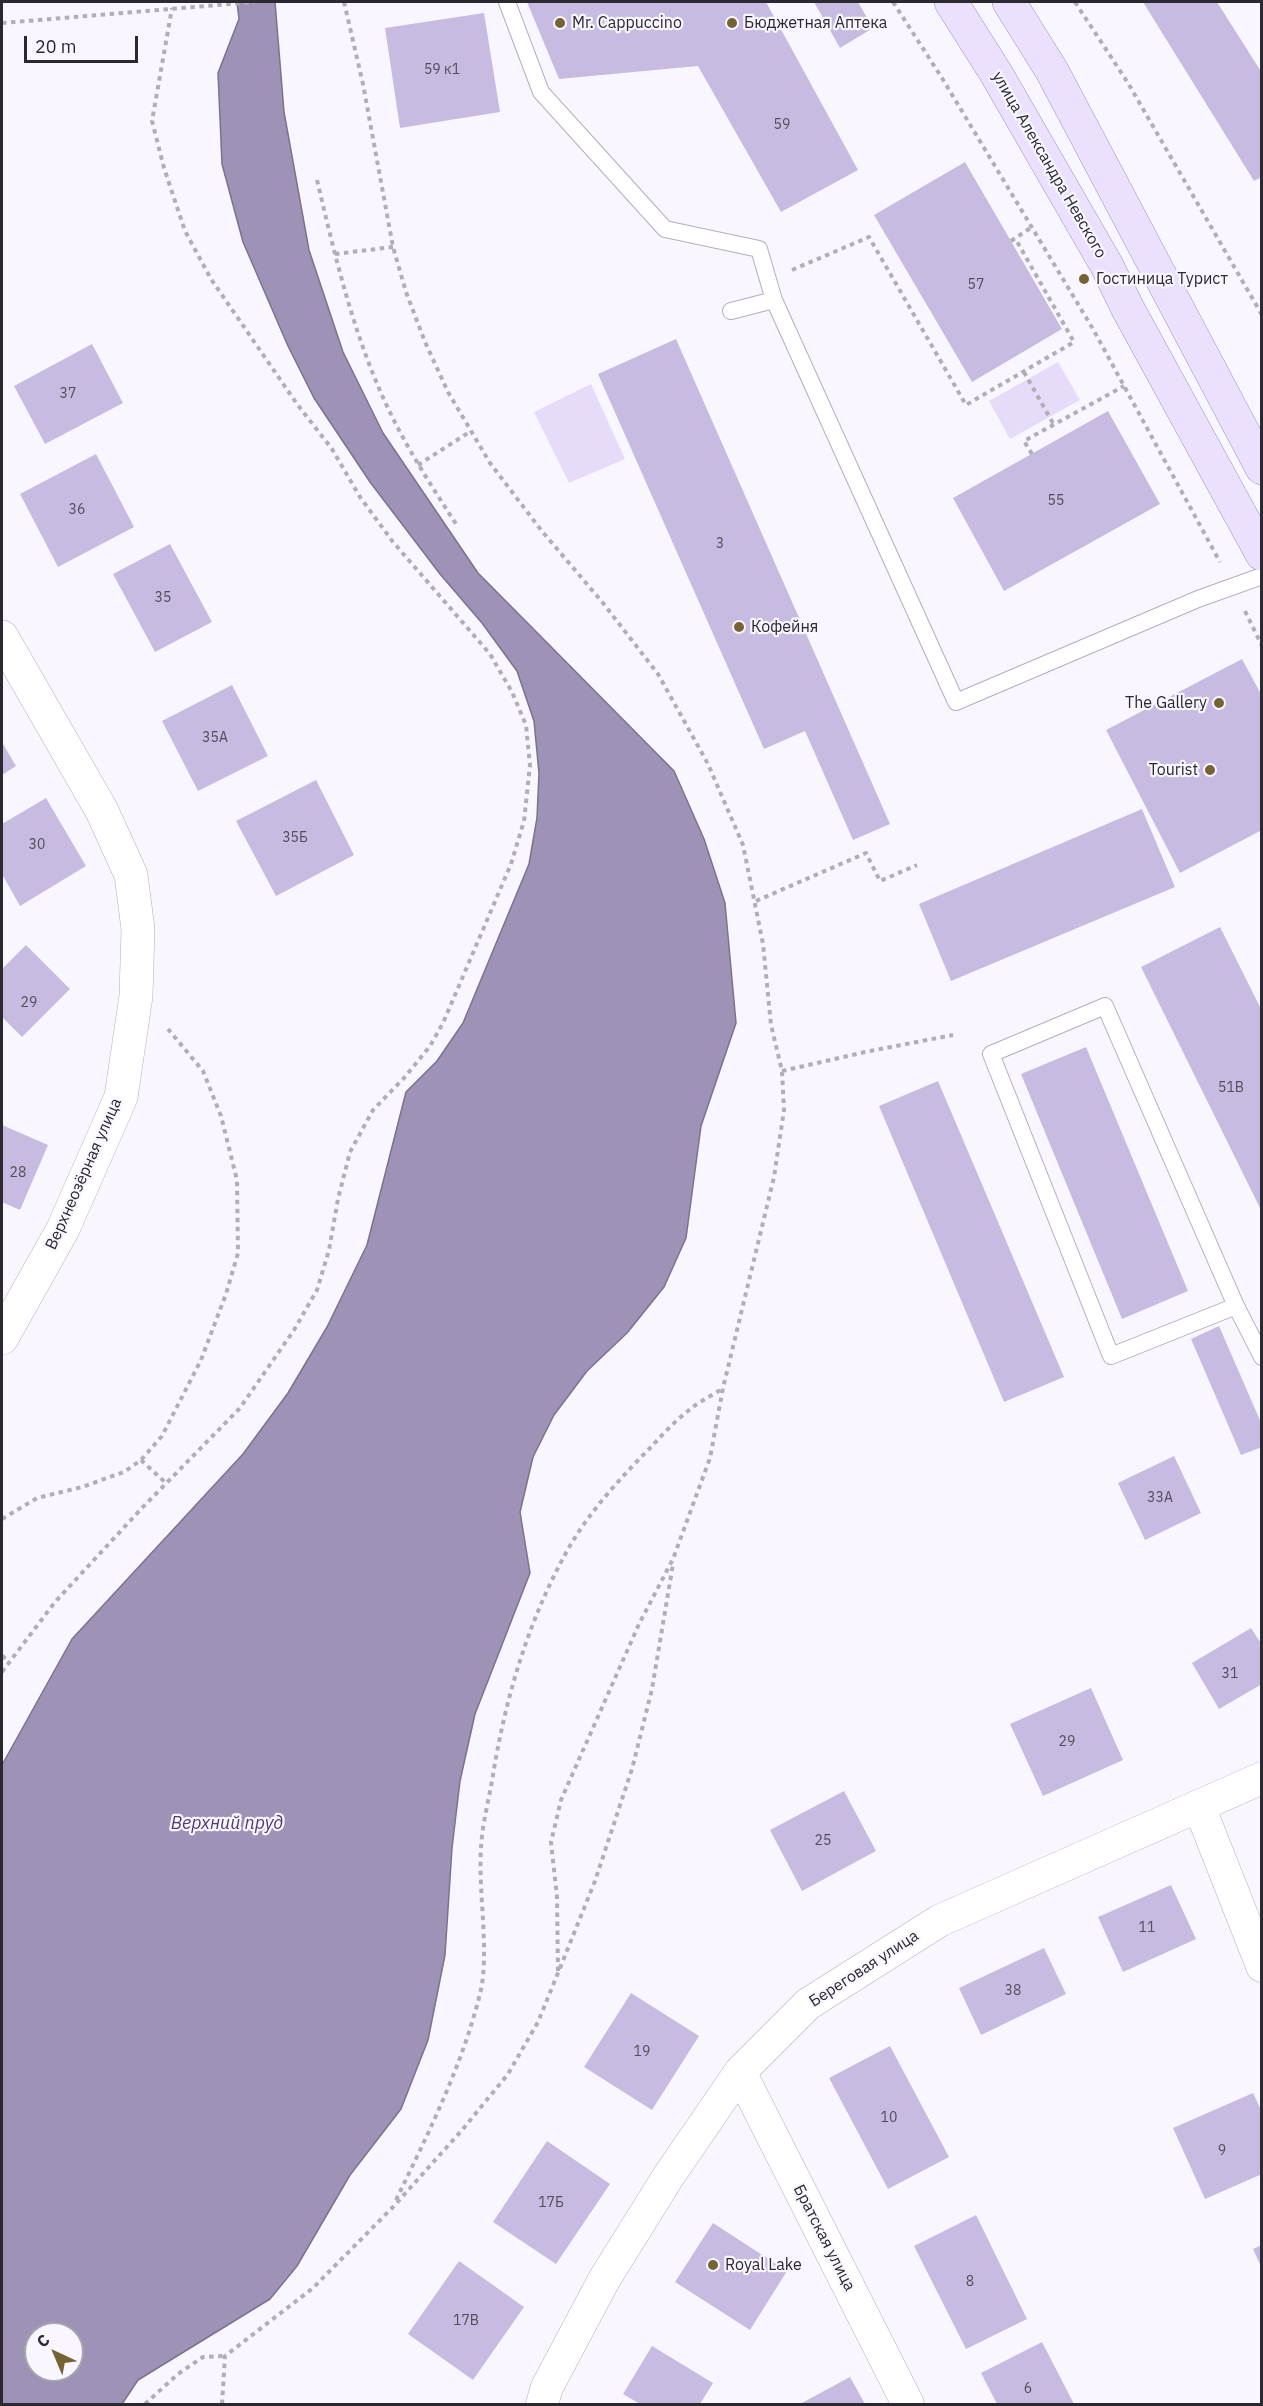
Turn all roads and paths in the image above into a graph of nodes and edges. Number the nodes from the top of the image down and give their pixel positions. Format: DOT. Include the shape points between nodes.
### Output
graph roads {
  1 [pos="254,2"];
  2 [pos="344,2"];
  3 [pos="507,2"];
  4 [pos="893,2"];
  5 [pos="951,2"];
  6 [pos="1009,2"];
  7 [pos="1075,2"];
  8 [pos="172,9"];
  9 [pos="2,23"];
  10 [pos="317,180"];
  11 [pos="1032,227"];
  12 [pos="393,247"];
  13 [pos="335,254"];
  14 [pos="768,280"];
  15 [pos="774,300"];
  16 [pos="730,311"];
  17 [pos="1262,315"];
  18 [pos="1024,372"];
  19 [pos="1124,386"];
  20 [pos="1054,425"];
  21 [pos="471,431"];
  22 [pos="1032,454"];
  23 [pos="418,465"];
  24 [pos="1262,468"];
  25 [pos="458,527"];
  26 [pos="1262,554"];
  27 [pos="1262,576"];
  28 [pos="1233,586"];
  29 [pos="2,636"];
  30 [pos="1262,646"];
  31 [pos="917,866"];
  32 [pos="756,901"];
  33 [pos="136,996"];
  34 [pos="953,1035"];
  35 [pos="782,1071"];
  36 [pos="1236,1306"];
  37 [pos="2,1338"];
  38 [pos="1262,1357"];
  39 [pos="723,1388"];
  40 [pos="141,1460"];
  41 [pos="167,1484"];
  42 [pos="2,1519"];
  43 [pos="673,1559"];
  44 [pos="2,1656"];
  45 [pos="9,1661"];
  46 [pos="2,1672"];
  47 [pos="1262,1778"];
  48 [pos="1199,1806"];
  49 [pos="1262,1966"];
  50 [pos="558,1972"];
  51 [pos="740,2072"];
  52 [pos="393,2206"];
  53 [pos="225,2356"];
  54 [pos="146,2404"];
  55 [pos="222,2404"];
  56 [pos="542,2404"];
  57 [pos="908,2404"];
  1 -- 8 [label="path"];
  2 -- 12 [label="path"];
  3 -- 14 [label="lane" via="541,93 665,229 759,249"];
  4 -- 11 [label="path"];
  5 -- 26 [label="main road, улица Александра Невского" via="1107,266"];
  6 -- 24 [label="main road" via="1052,71"];
  7 -- 17 [label="path" via="1128,83"];
  8 -- 9 [label="path"];
  8 -- 41 [label="path" via="152,121 185,231 211,279 332,448 360,498 490,654 526,725 530,765 524,821 511,864 443,1023 404,1078 372,1110 350,1152 330,1250 317,1290 240,1408"];
  10 -- 13 [label="path"];
  11 -- 18 [label="path" via="1013,239 1074,342"];
  11 -- 19 [label="path"];
  12 -- 13 [label="path"];
  12 -- 21 [label="path" via="425,342"];
  13 -- 23 [label="path" via="358,335 386,404"];
  14 -- 15 [label="lane"];
  14 -- 18 [label="path" via="868,237 966,405"];
  15 -- 16 [label="lane"];
  15 -- 28 [label="lane" via="956,702"];
  18 -- 20 [label="path"];
  19 -- 20 [label="path"];
  19 -- 28 [label="path"];
  20 -- 22 [label="path" via="1024,441"];
  21 -- 23 [label="path"];
  21 -- 32 [label="path" via="512,494 658,674 708,764 743,845"];
  23 -- 25 [label="path"];
  27 -- 28 [label="lane"];
  28 -- 30 [label="path"];
  29 -- 33 [label="street, Верхнеозёрная улица" via="102,811 131,875 138,929"];
  31 -- 32 [label="path" via="880,881 866,853"];
  32 -- 35 [label="path" via="771,1025"];
  33 -- 37 [label="street, Верхнеозёрная улица" via="121,1097 63,1229"];
  33 -- 40 [label="path" via="203,1071 221,1116 237,1180 238,1253 201,1360 162,1436"];
  34 -- 35 [label="path"];
  35 -- 39 [label="path" via="784,1110 774,1177"];
  36 -- 36 [label="lane" via="1105,1006 991,1054 1111,1356"];
  36 -- 38 [label="lane"];
  39 -- 43 [label="path" via="710,1458"];
  39 -- 52 [label="path" via="688,1410 632,1465 590,1517 572,1543 526,1641 500,1732 481,1846 481,1992 461,2057"];
  40 -- 41 [label="path"];
  40 -- 42 [label="path" via="124,1472 38,1498"];
  41 -- 45 [label="path" via="55,1602"];
  43 -- 50 [label="path" via="652,1689 632,1769 595,1881"];
  43 -- 50 [label="path" via="639,1624 561,1800 551,1842 557,1897"];
  44 -- 45 [label="path"];
  45 -- 46 [label="path"];
  47 -- 48 [label="street, Береговая улица"];
  48 -- 49 [label="street"];
  48 -- 51 [label="street, Береговая улица" via="939,1921 807,2004"];
  50 -- 52 [label="path" via="538,2022 508,2074"];
  51 -- 56 [label="street, Береговая улица" via="605,2278 547,2387"];
  51 -- 57 [label="street, Братская улица"];
  52 -- 53 [label="path" via="313,2288"];
  53 -- 54 [label="path" via="203,2357 177,2374"];
  53 -- 55 [label="path"];
}
